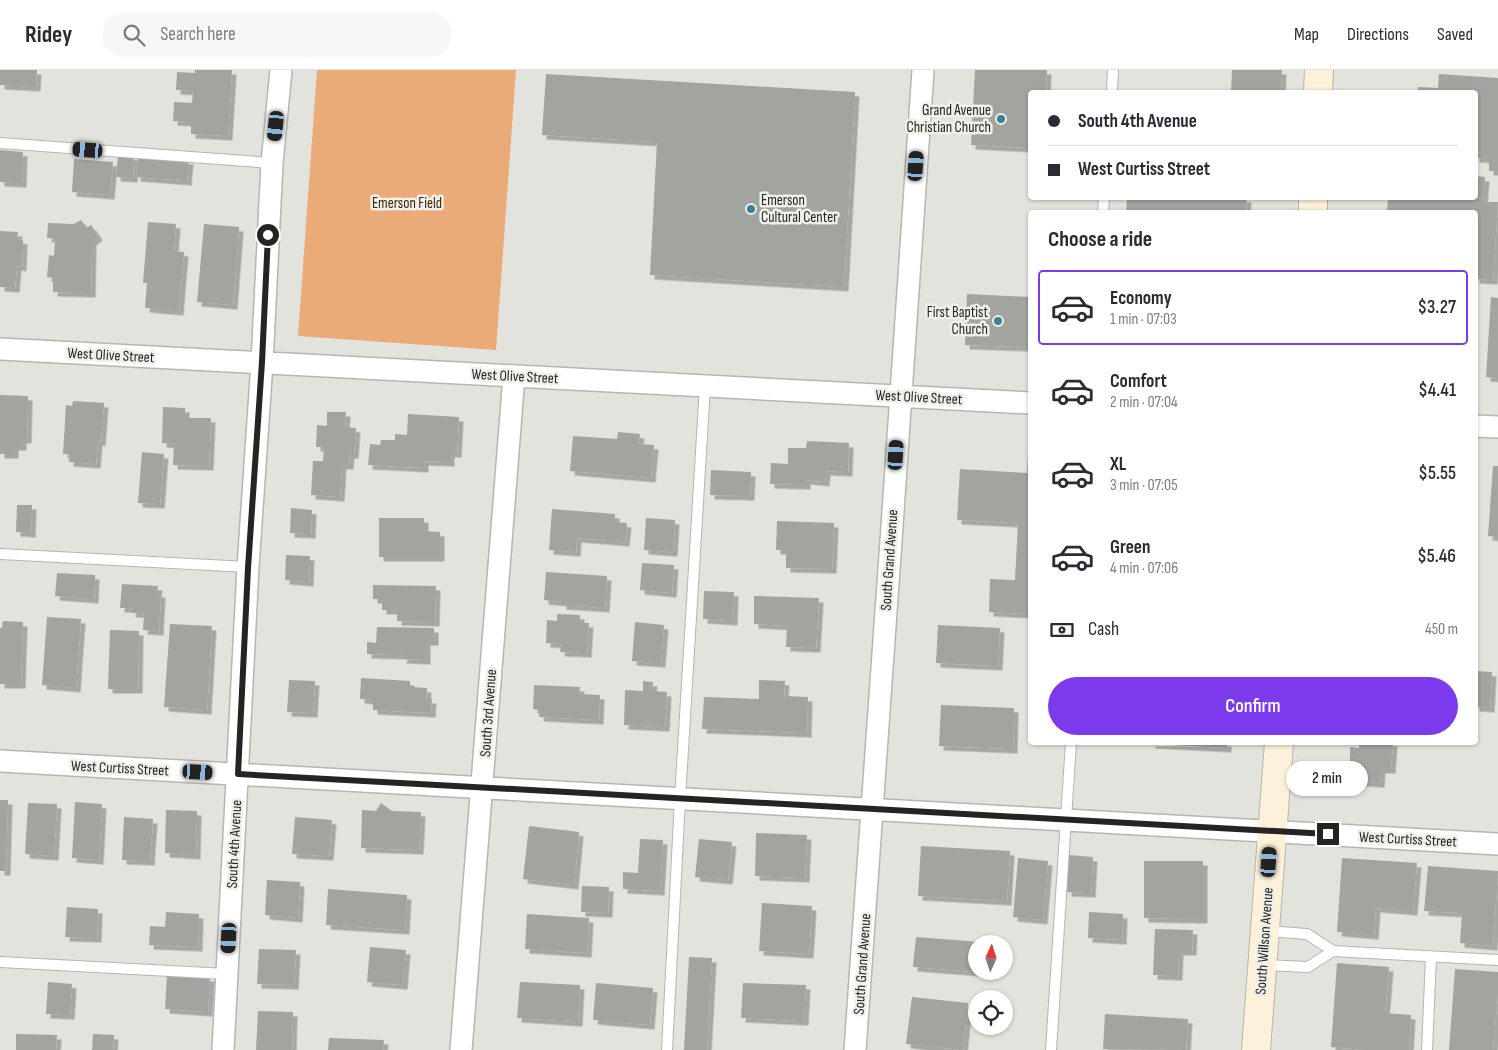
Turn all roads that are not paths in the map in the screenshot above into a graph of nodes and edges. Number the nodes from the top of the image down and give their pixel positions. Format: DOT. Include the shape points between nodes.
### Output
graph roads {
  1 [pos="281,70"];
  2 [pos="923,70"];
  3 [pos="1113,70"];
  4 [pos="1319,70"];
  5 [pos="1112,90"];
  6 [pos="1318,90"];
  7 [pos="0,143"];
  8 [pos="272,163"];
  9 [pos="0,349"];
  10 [pos="262,362"];
  11 [pos="514,376"];
  12 [pos="705,386"];
  13 [pos="900,396"];
  14 [pos="1028,403"];
  15 [pos="1478,426"];
  16 [pos="1498,427"];
  17 [pos="0,554"];
  18 [pos="248,568"];
  19 [pos="1071,745"];
  20 [pos="1279,745"];
  21 [pos="0,761"];
  22 [pos="238,774"];
  23 [pos="482,788"];
  24 [pos="680,799"];
  25 [pos="874,809"];
  26 [pos="1067,820"];
  27 [pos="1272,831"];
  28 [pos="1498,844"];
  29 [pos="1264,931"];
  30 [pos="1333,951"];
  31 [pos="1431,957"];
  32 [pos="1498,960"];
  33 [pos="0,962"];
  34 [pos="1262,965"];
  35 [pos="227,974"];
  36 [pos="223,1050"];
  37 [pos="461,1050"];
  38 [pos="667,1050"];
  39 [pos="855,1050"];
  40 [pos="1051,1050"];
  41 [pos="1256,1050"];
  42 [pos="1426,1050"];
  1 -- 8 [label="street, South 4th Avenue"];
  2 -- 13 [label="street, South Grand Avenue"];
  3 -- 5 [label="lane"];
  4 -- 6 [label="main road"];
  7 -- 8 [label="lane"];
  8 -- 10 [label="street, South 4th Avenue"];
  9 -- 10 [label="street, West Olive Street"];
  10 -- 11 [label="street, West Olive Street"];
  10 -- 18 [label="street, South 4th Avenue"];
  11 -- 12 [label="street, West Olive Street"];
  11 -- 23 [label="street, South 3rd Avenue"];
  12 -- 13 [label="street, West Olive Street"];
  12 -- 24 [label="lane"];
  13 -- 14 [label="street, West Olive Street"];
  13 -- 25 [label="street, South Grand Avenue"];
  15 -- 16 [label="street"];
  17 -- 18 [label="lane"];
  18 -- 22 [label="street, South 4th Avenue"];
  19 -- 26 [label="lane"];
  20 -- 27 [label="main road, South Willson Avenue"];
  21 -- 22 [label="street, West Curtiss Street"];
  22 -- 23 [label="street, West Curtiss Street"];
  22 -- 35 [label="street, South 4th Avenue"];
  23 -- 24 [label="street, West Curtiss Street"];
  23 -- 37 [label="street, South 3rd Avenue"];
  24 -- 25 [label="street, West Curtiss Street"];
  24 -- 38 [label="lane"];
  25 -- 26 [label="street, West Curtiss Street"];
  25 -- 39 [label="street, South Grand Avenue"];
  26 -- 27 [label="street, West Curtiss Street"];
  26 -- 40 [label="lane"];
  27 -- 28 [label="street, West Curtiss Street"];
  27 -- 29 [label="main road, South Willson Avenue"];
  29 -- 30 [label="lane" via="1307,934"];
  29 -- 34 [label="main road, South Willson Avenue"];
  30 -- 31 [label="lane"];
  30 -- 34 [label="lane" via="1308,967"];
  31 -- 32 [label="lane"];
  31 -- 42 [label="lane"];
  33 -- 35 [label="lane"];
  34 -- 41 [label="main road, South Willson Avenue"];
  35 -- 36 [label="street, South 4th Avenue"];
}
